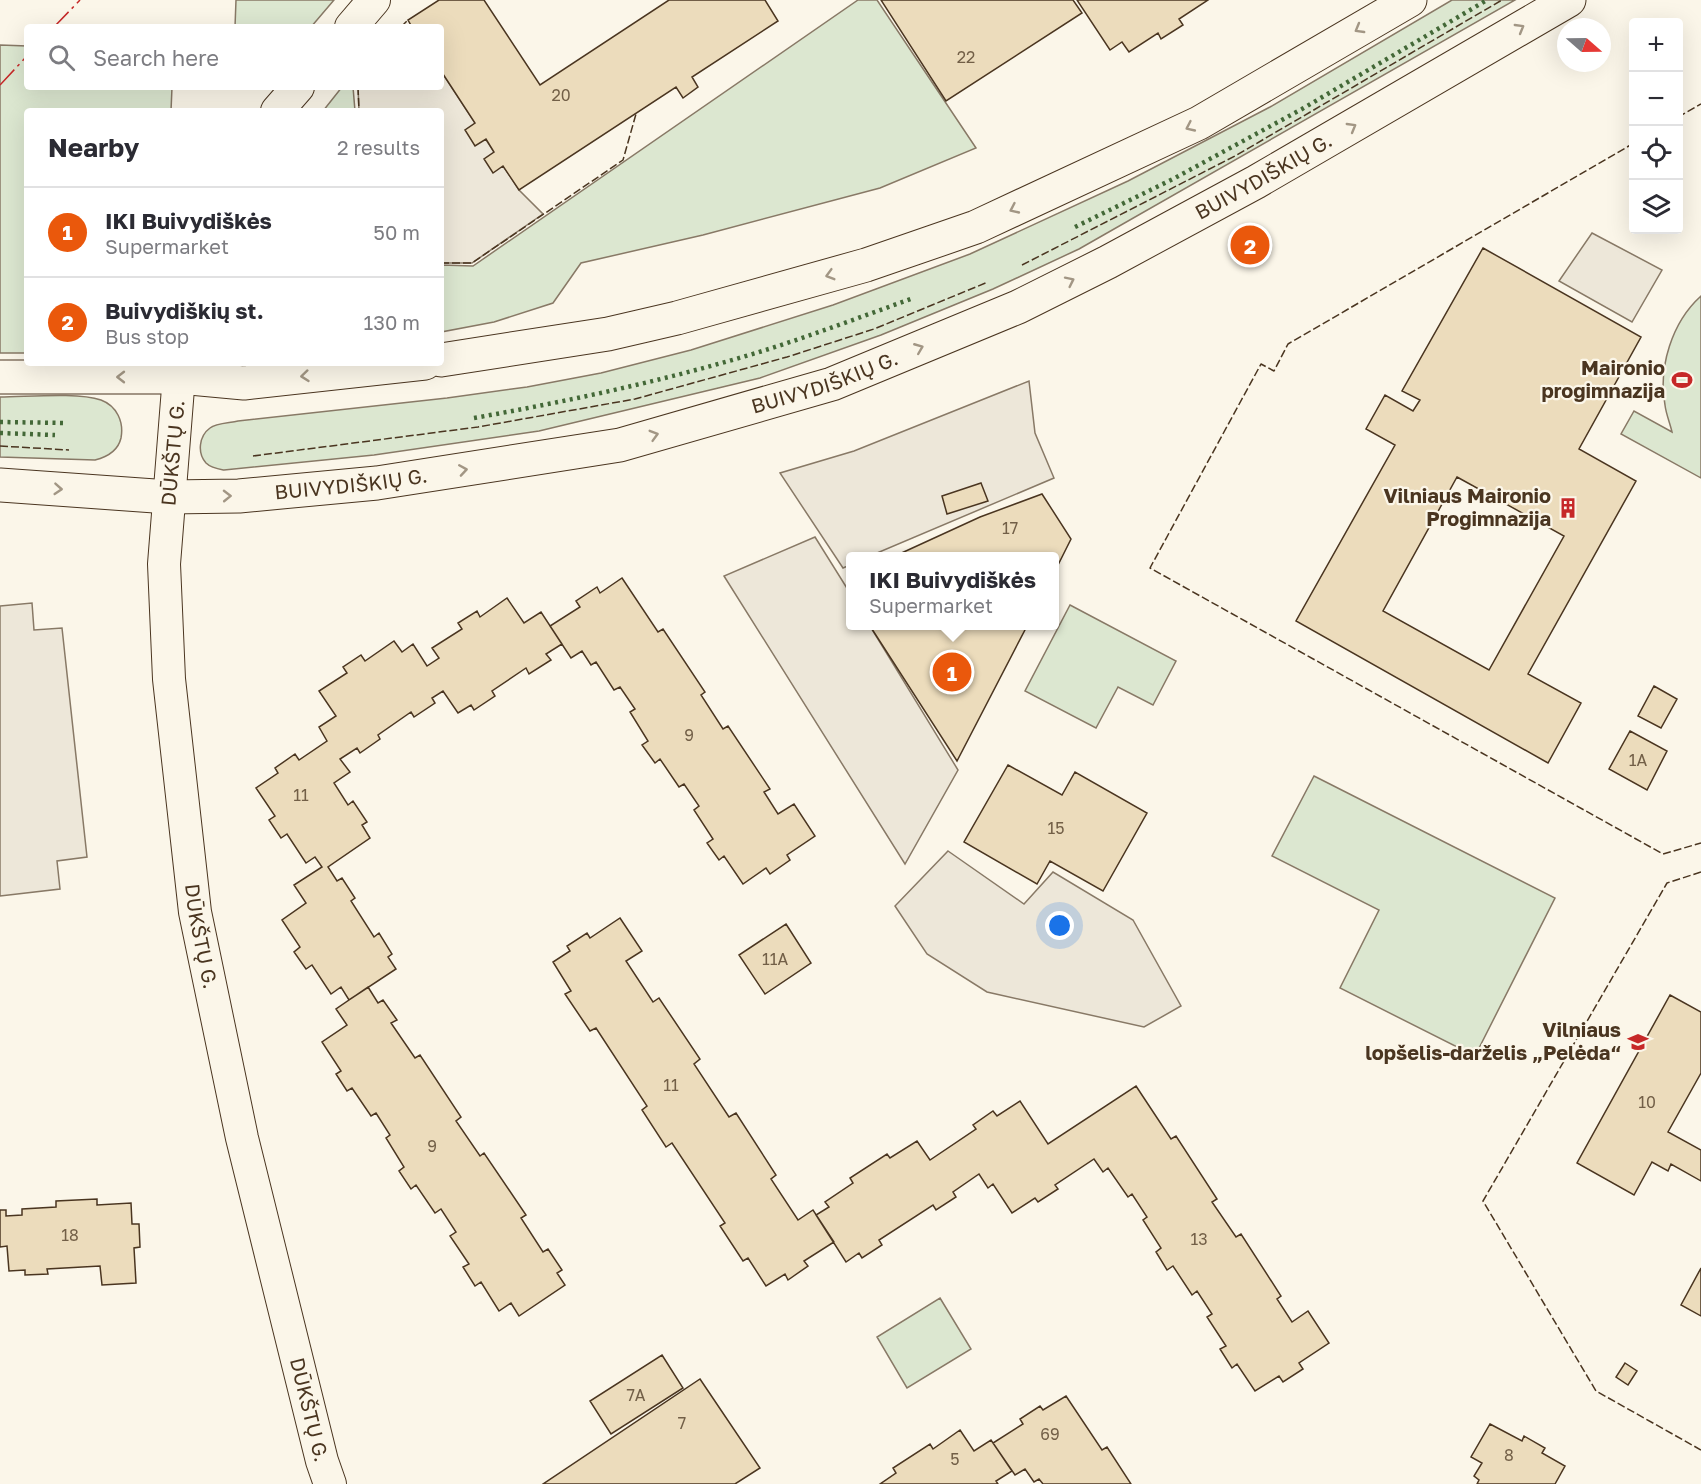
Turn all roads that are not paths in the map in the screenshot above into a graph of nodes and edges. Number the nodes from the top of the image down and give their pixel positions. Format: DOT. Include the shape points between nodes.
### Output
graph roads {
  1 [pos="375,0"];
  2 [pos="1410,0"];
  3 [pos="1569,0"];
  4 [pos="354,24"];
  5 [pos="295,90"];
  6 [pos="280,108"];
  7 [pos="444,360"];
  8 [pos="398,366"];
  9 [pos="179,370"];
  10 [pos="0,377"];
  11 [pos="0,485"];
  12 [pos="169,497"];
  13 [pos="330,1484"];
  1 -- 4 [label="street"];
  2 -- 7 [label="main road, one-way" via="1198,123 976,227 866,265 676,318 608,334"];
  12 -- 3 [label="main road, BUIVYDIŠKIŲ G., one-way" via="239,496 377,483 620,445 832,384 1018,307 1108,262 1256,182"];
  5 -- 6 [label="street"];
  8 -- 9 [label="main road, one-way" via="244,383"];
  9 -- 10 [label="main road, one-way"];
  9 -- 12 [label="street, DŪKŠTŲ G."];
  11 -- 12 [label="main road, BUIVYDIŠKIŲ G., one-way"];
  12 -- 13 [label="street, DŪKŠTŲ G." via="164,564 169,679 195,912 242,1138"];
}
